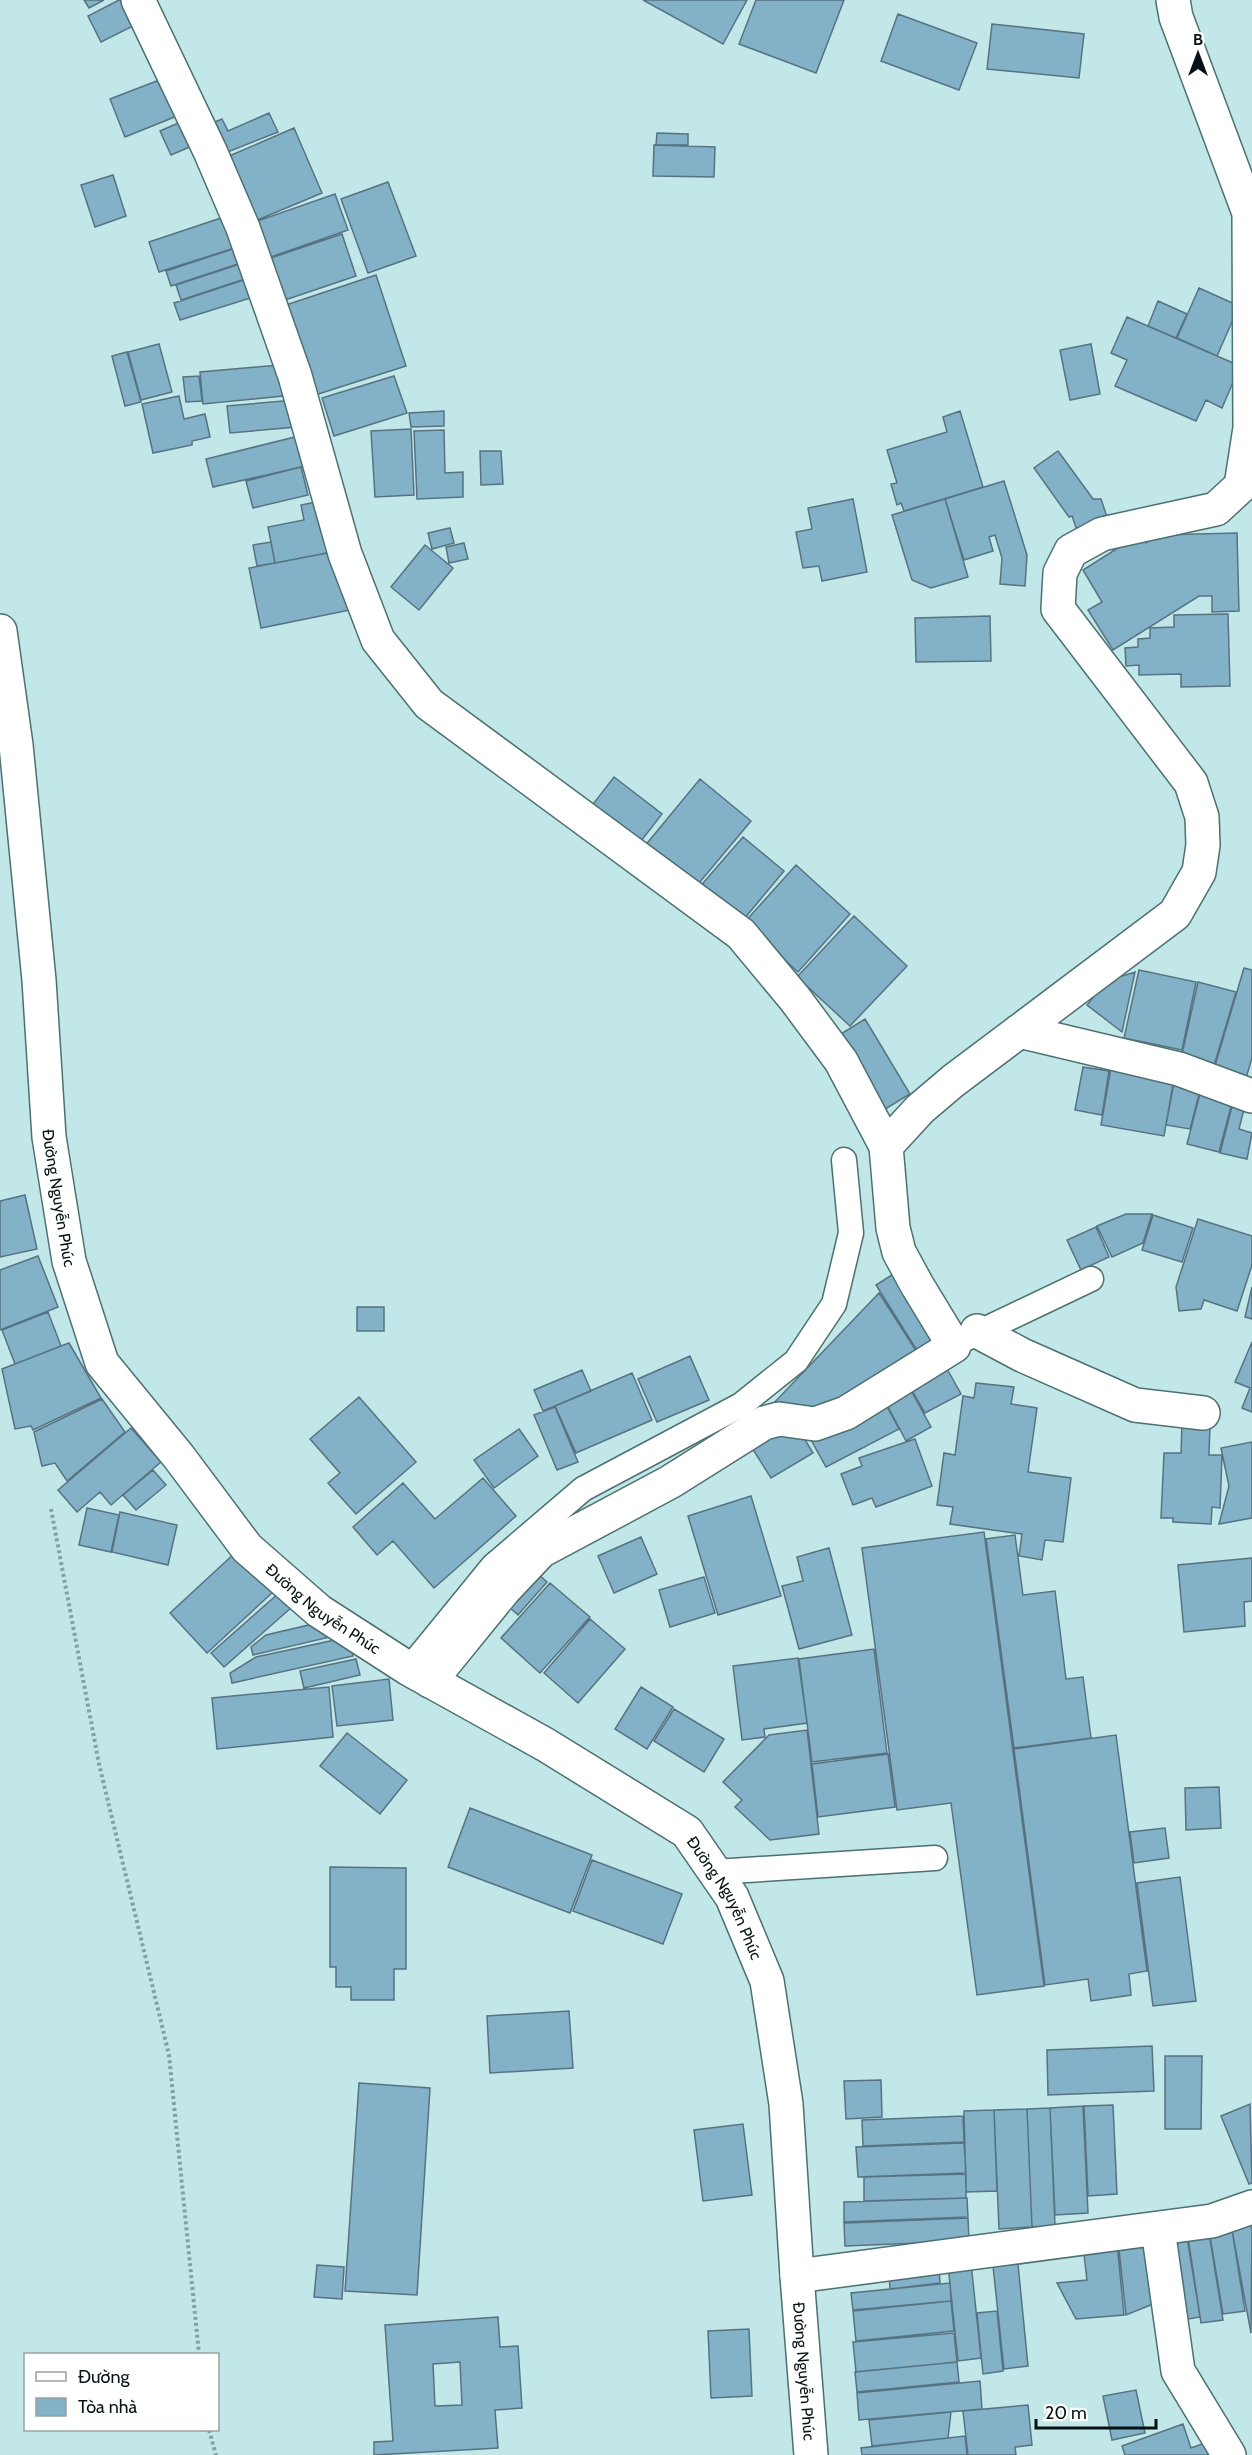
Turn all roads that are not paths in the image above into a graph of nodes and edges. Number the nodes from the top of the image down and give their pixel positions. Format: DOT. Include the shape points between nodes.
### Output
graph roads {
  1 [pos="138,0"];
  2 [pos="1173,0"];
  3 [pos="0,631"];
  4 [pos="1019,1031"];
  5 [pos="1252,1096"];
  6 [pos="886,1146"];
  7 [pos="844,1161"];
  8 [pos="1091,1279"];
  9 [pos="966,1339"];
  10 [pos="1203,1413"];
  11 [pos="420,1675"];
  12 [pos="935,1858"];
  13 [pos="715,1872"];
  14 [pos="1252,2207"];
  15 [pos="1158,2229"];
  16 [pos="797,2276"];
  17 [pos="812,2455"];
  18 [pos="1229,2455"];
  1 -- 6 [label="street" via="243,228 295,376 345,554 378,640 429,704 741,934 841,1061"];
  2 -- 4 [label="street" via="1249,213 1250,428 1241,486 1216,509 1102,534 1071,551 1060,573 1058,609 1191,783 1202,817 1199,872 1174,914"];
  3 -- 11 [label="street, Đường Nguyễn Phúc" via="16,745 39,980 49,1137 69,1261 102,1363 247,1548 319,1611"];
  4 -- 5 [label="street" via="1179,1069"];
  4 -- 6 [label="street" via="920,1109"];
  6 -- 9 [label="street" via="893,1228 899,1252"];
  7 -- 11 [label="lane" via="849,1243 834,1304 796,1361 741,1405 583,1489 493,1566"];
  8 -- 9 [label="lane"];
  9 -- 10 [label="street" via="1022,1355 1135,1405"];
  9 -- 11 [label="street" via="846,1413 815,1424 778,1419 764,1423 670,1482 541,1551"];
  11 -- 13 [label="street, Đường Nguyễn Phúc" via="546,1745 687,1832"];
  12 -- 13 [label="lane"];
  13 -- 16 [label="street, Đường Nguyễn Phúc" via="732,1897 767,1981 786,2104"];
  14 -- 15 [label="street" via="1212,2222"];
  15 -- 16 [label="street"];
  15 -- 18 [label="street" via="1178,2371"];
  16 -- 17 [label="street, Đường Nguyễn Phúc"];
}
